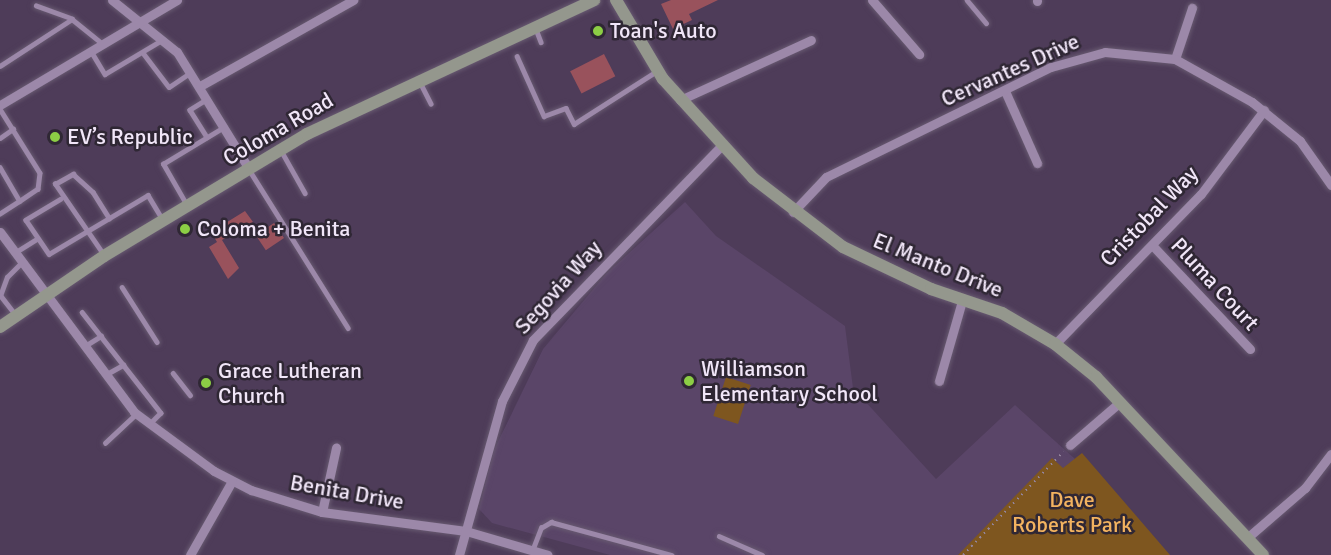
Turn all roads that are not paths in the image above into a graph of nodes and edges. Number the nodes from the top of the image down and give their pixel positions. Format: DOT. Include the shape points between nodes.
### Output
graph roads {
  1 [pos="112,0"];
  2 [pos="177,0"];
  3 [pos="353,0"];
  4 [pos="594,0"];
  5 [pos="616,0"];
  6 [pos="872,0"];
  7 [pos="967,0"];
  8 [pos="36,6"];
  9 [pos="1192,8"];
  10 [pos="72,19"];
  11 [pos="143,20"];
  12 [pos="986,23"];
  13 [pos="535,27"];
  14 [pos="164,38"];
  15 [pos="811,40"];
  16 [pos="541,42"];
  17 [pos="103,44"];
  18 [pos="91,51"];
  19 [pos="144,54"];
  20 [pos="919,54"];
  21 [pos="517,56"];
  22 [pos="1175,59"];
  23 [pos="0,66"];
  24 [pos="658,70"];
  25 [pos="191,73"];
  26 [pos="419,78"];
  27 [pos="200,86"];
  28 [pos="1005,91"];
  29 [pos="207,99"];
  30 [pos="680,100"];
  31 [pos="430,104"];
  32 [pos="0,107"];
  33 [pos="1264,110"];
  34 [pos="224,127"];
  35 [pos="13,129"];
  36 [pos="207,137"];
  37 [pos="0,138"];
  38 [pos="720,147"];
  39 [pos="281,150"];
  40 [pos="1037,163"];
  41 [pos="0,167"];
  42 [pos="249,169"];
  43 [pos="1331,185"];
  44 [pos="305,193"];
  45 [pos="61,199"];
  46 [pos="20,201"];
  47 [pos="188,206"];
  48 [pos="793,212"];
  49 [pos="0,214"];
  50 [pos="109,218"];
  51 [pos="163,221"];
  52 [pos="89,231"];
  53 [pos="0,232"];
  54 [pos="37,239"];
  55 [pos="1152,245"];
  56 [pos="15,253"];
  57 [pos="104,256"];
  58 [pos="21,263"];
  59 [pos="122,287"];
  60 [pos="46,293"];
  61 [pos="0,296"];
  62 [pos="962,301"];
  63 [pos="82,312"];
  64 [pos="15,314"];
  65 [pos="0,327"];
  66 [pos="348,328"];
  67 [pos="101,336"];
  68 [pos="157,342"];
  69 [pos="1055,344"];
  70 [pos="82,348"];
  71 [pos="1250,349"];
  72 [pos="123,365"];
  73 [pos="173,373"];
  74 [pos="104,376"];
  75 [pos="939,381"];
  76 [pos="190,395"];
  77 [pos="1120,402"];
  78 [pos="136,414"];
  79 [pos="149,425"];
  80 [pos="105,443"];
  81 [pos="1070,445"];
  82 [pos="336,448"];
  83 [pos="1331,454"];
  84 [pos="232,481"];
  85 [pos="322,512"];
  86 [pos="466,531"];
  87 [pos="719,536"];
  88 [pos="1247,538"];
  89 [pos="532,550"];
  90 [pos="189,555"];
  91 [pos="459,555"];
  92 [pos="548,555"];
  93 [pos="672,555"];
  94 [pos="762,555"];
  95 [pos="1263,555"];
  1 -- 11 [label="street"];
  2 -- 11 [label="street"];
  3 -- 27 [label="street"];
  4 -- 13 [label="street, Coloma Road"];
  5 -- 24 [label="street, El Manto Drive"];
  6 -- 20 [label="street"];
  7 -- 12 [label="lane"];
  8 -- 10 [label="lane"];
  9 -- 22 [label="street"];
  10 -- 17 [label="lane"];
  10 -- 23 [label="lane"];
  11 -- 14 [label="street"];
  11 -- 17 [label="street"];
  13 -- 16 [label="lane"];
  13 -- 26 [label="street, Coloma Road"];
  14 -- 19 [label="lane"];
  14 -- 25 [label="street"];
  15 -- 30 [label="street"];
  17 -- 18 [label="street"];
  18 -- 19 [label="lane" via="105,74"];
  18 -- 32 [label="street"];
  19 -- 25 [label="lane" via="169,87"];
  21 -- 24 [label="lane" via="544,116 566,108 574,124"];
  22 -- 28 [label="street, Cervantes Drive" via="1087,53"];
  22 -- 33 [label="street, Cervantes Drive"];
  24 -- 30 [label="street, El Manto Drive"];
  25 -- 27 [label="street"];
  26 -- 31 [label="lane"];
  26 -- 39 [label="street, Coloma Road"];
  27 -- 29 [label="street"];
  28 -- 40 [label="street"];
  28 -- 48 [label="street, Cervantes Drive" via="826,177"];
  29 -- 34 [label="street"];
  29 -- 36 [label="lane" via="190,110"];
  30 -- 38 [label="street, El Manto Drive"];
  32 -- 35 [label="lane"];
  33 -- 43 [label="street, Cervantes Drive" via="1313,156"];
  33 -- 55 [label="street, Cristobal Way" via="1201,194"];
  34 -- 36 [label="lane"];
  34 -- 42 [label="street"];
  35 -- 37 [label="lane"];
  35 -- 46 [label="lane" via="40,181"];
  36 -- 47 [label="lane" via="163,164"];
  38 -- 48 [label="street, El Manto Drive"];
  38 -- 86 [label="street, Segovia Way" via="533,340 502,401"];
  39 -- 42 [label="street, Coloma Road"];
  39 -- 44 [label="lane"];
  41 -- 46 [label="lane"];
  42 -- 47 [label="street, Coloma Road"];
  42 -- 66 [label="lane"];
  45 -- 50 [label="lane" via="55,184 73,174 93,192"];
  45 -- 52 [label="lane"];
  45 -- 54 [label="lane" via="26,220"];
  46 -- 49 [label="lane"];
  47 -- 51 [label="street, Coloma Road"];
  48 -- 62 [label="street, El Manto Drive" via="863,258"];
  50 -- 51 [label="lane" via="148,195"];
  50 -- 52 [label="lane"];
  51 -- 57 [label="street, Coloma Road"];
  52 -- 54 [label="lane" via="49,254"];
  52 -- 57 [label="lane"];
  53 -- 56 [label="street, Benita Drive"];
  54 -- 56 [label="lane"];
  55 -- 69 [label="street, Cristobal Way"];
  55 -- 71 [label="street, Pluma Court"];
  56 -- 58 [label="street, Benita Drive"];
  57 -- 60 [label="street, Coloma Road"];
  58 -- 60 [label="street, Benita Drive"];
  58 -- 61 [label="lane" via="7,277"];
  59 -- 68 [label="lane"];
  60 -- 64 [label="street, Coloma Road"];
  60 -- 70 [label="street, Benita Drive"];
  61 -- 64 [label="lane"];
  62 -- 69 [label="street, El Manto Drive" via="1002,313"];
  62 -- 75 [label="street"];
  63 -- 67 [label="lane"];
  64 -- 65 [label="street, Coloma Road"];
  67 -- 70 [label="lane"];
  67 -- 72 [label="lane"];
  69 -- 77 [label="street, El Manto Drive"];
  70 -- 74 [label="street, Benita Drive"];
  72 -- 74 [label="lane"];
  72 -- 79 [label="lane" via="161,412"];
  73 -- 76 [label="lane"];
  74 -- 78 [label="street, Benita Drive"];
  77 -- 81 [label="street"];
  77 -- 88 [label="street, El Manto Drive"];
  78 -- 79 [label="street, Benita Drive"];
  78 -- 80 [label="lane"];
  79 -- 84 [label="street, Benita Drive"];
  82 -- 85 [label="street"];
  83 -- 88 [label="street" via="1305,488"];
  84 -- 85 [label="street, Benita Drive"];
  84 -- 90 [label="street"];
  85 -- 86 [label="street, Benita Drive"];
  86 -- 89 [label="street, Benita Drive"];
  86 -- 91 [label="street, Segovia Way"];
  87 -- 94 [label="lane"];
  88 -- 95 [label="street, El Manto Drive"];
  89 -- 92 [label="street, Benita Drive"];
  89 -- 93 [label="lane" via="541,528 551,522"];
}
